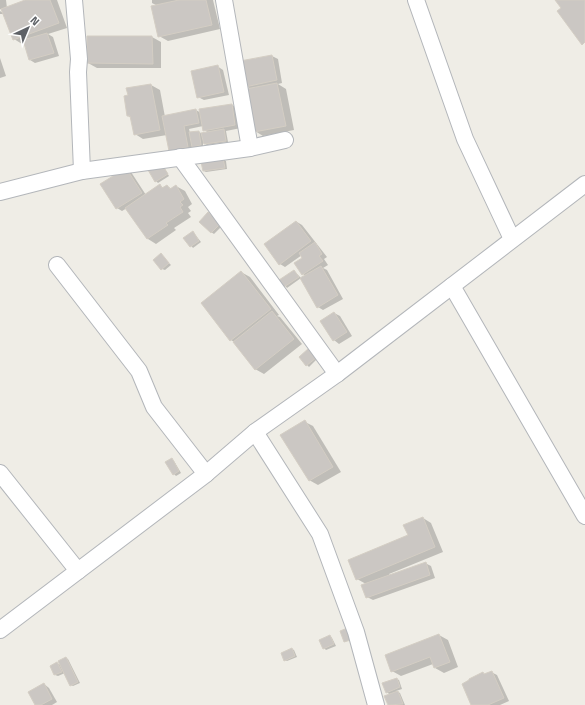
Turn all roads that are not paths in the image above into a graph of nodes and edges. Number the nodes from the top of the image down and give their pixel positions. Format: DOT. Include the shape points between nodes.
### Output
graph roads {
  1 [pos="74,0"];
  2 [pos="224,0"];
  3 [pos="416,0"];
  4 [pos="285,140"];
  5 [pos="250,148"];
  6 [pos="180,157"];
  7 [pos="82,171"];
  8 [pos="585,184"];
  9 [pos="0,192"];
  10 [pos="512,239"];
  11 [pos="57,265"];
  12 [pos="452,286"];
  13 [pos="337,374"];
  14 [pos="255,432"];
  15 [pos="0,473"];
  16 [pos="206,474"];
  17 [pos="585,516"];
  18 [pos="78,571"];
  19 [pos="0,630"];
  20 [pos="376,705"];
  1 -- 7 [label="street" via="79,59"];
  2 -- 5 [label="street"];
  3 -- 10 [label="street" via="465,139"];
  4 -- 5 [label="street"];
  5 -- 6 [label="street"];
  6 -- 7 [label="street"];
  6 -- 13 [label="street"];
  7 -- 9 [label="street"];
  8 -- 10 [label="street"];
  10 -- 12 [label="street"];
  11 -- 16 [label="street" via="139,371 154,407"];
  12 -- 13 [label="street"];
  12 -- 17 [label="street"];
  13 -- 14 [label="street"];
  14 -- 16 [label="street"];
  14 -- 20 [label="street" via="320,534 356,632"];
  15 -- 18 [label="street"];
  16 -- 18 [label="street"];
  18 -- 19 [label="street"];
}
